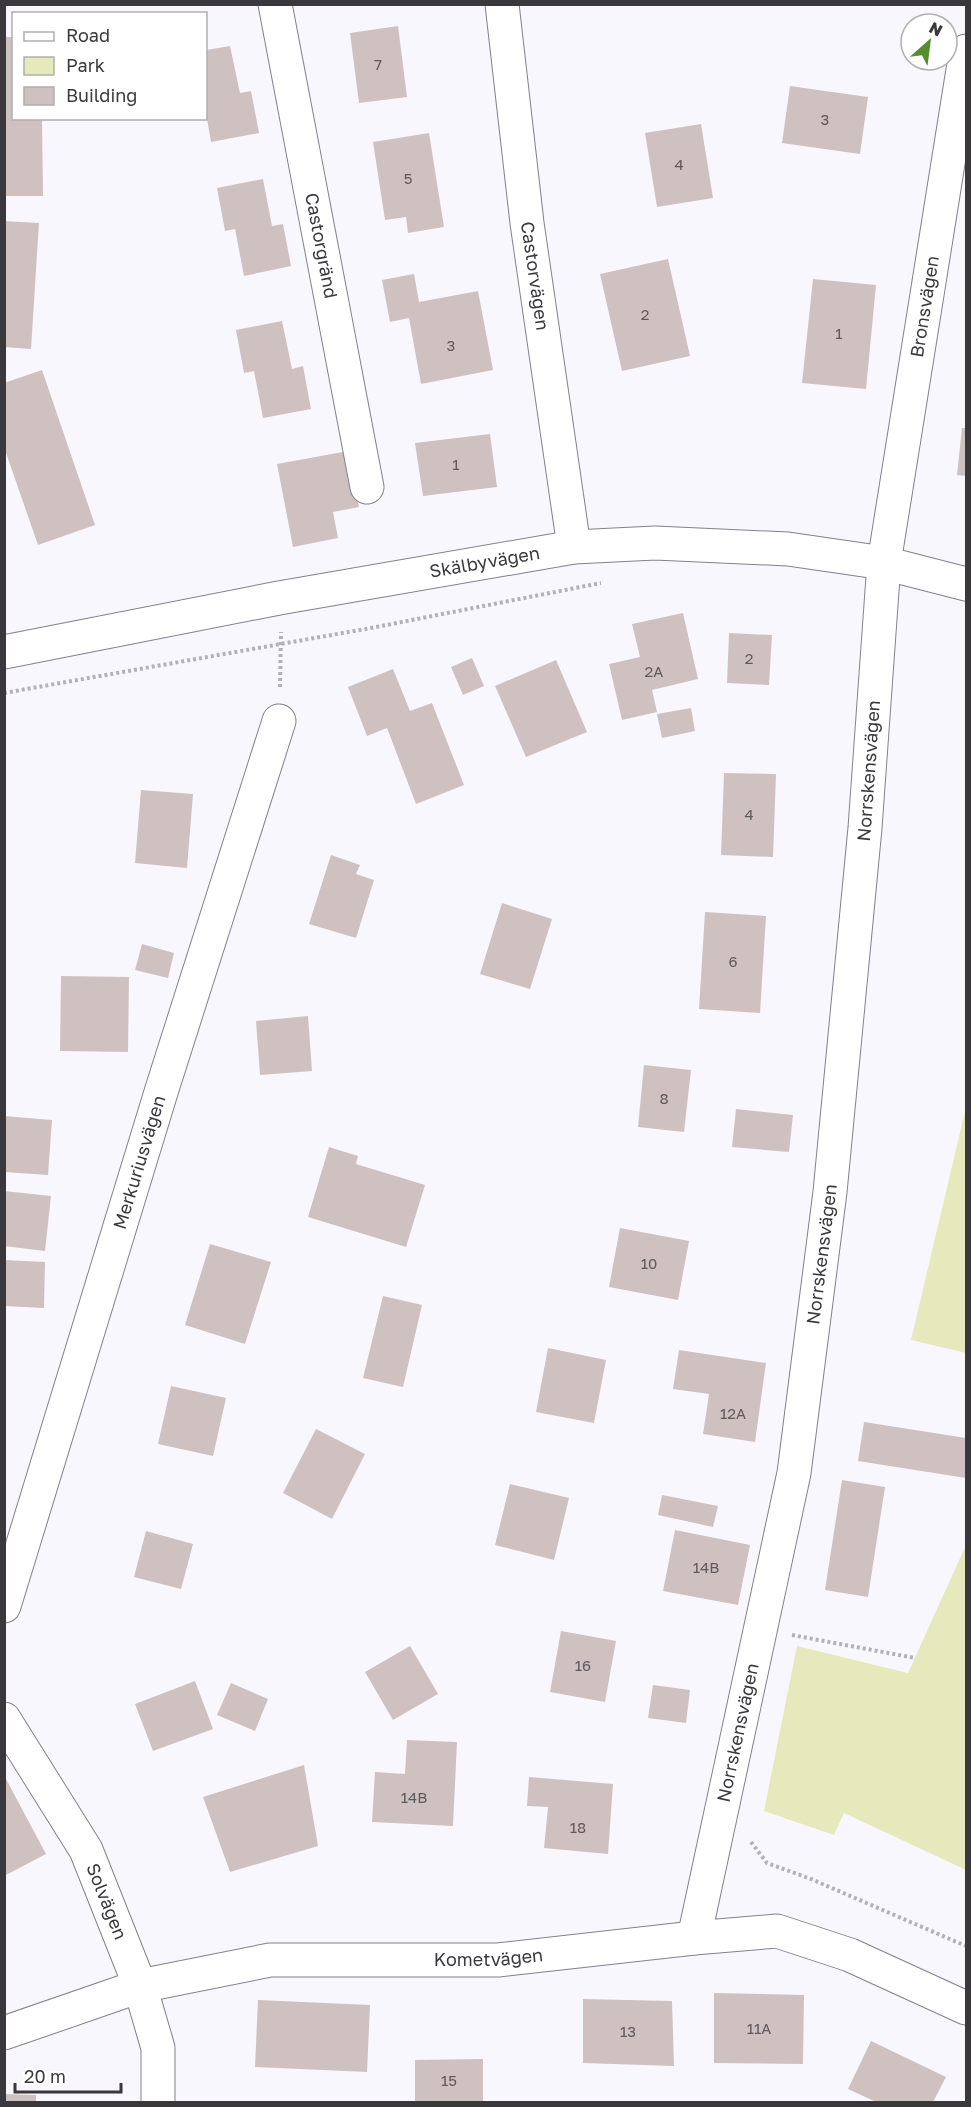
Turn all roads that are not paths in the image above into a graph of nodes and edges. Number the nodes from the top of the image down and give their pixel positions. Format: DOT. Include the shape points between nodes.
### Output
graph roads {
  1 [pos="275,4"];
  2 [pos="502,4"];
  3 [pos="966,51"];
  4 [pos="367,487"];
  5 [pos="574,547"];
  6 [pos="884,563"];
  7 [pos="966,584"];
  8 [pos="4,652"];
  9 [pos="279,721"];
  10 [pos="4,1606"];
  11 [pos="4,1719"];
  12 [pos="694,1938"];
  13 [pos="140,1986"];
  14 [pos="966,2008"];
  15 [pos="4,2033"];
  16 [pos="158,2103"];
  1 -- 4 [label="street, Castorgränd"];
  2 -- 5 [label="street, Castorvägen" via="527,223"];
  3 -- 6 [label="street, Bronsvägen"];
  5 -- 6 [label="street, Skälbyvägen" via="656,543 788,549"];
  5 -- 8 [label="street, Skälbyvägen" via="279,598"];
  6 -- 7 [label="street, Skälbyvägen"];
  6 -- 12 [label="street, Norrskensvägen" via="865,828 832,1169 794,1473"];
  9 -- 10 [label="street, Merkuriusvägen"];
  11 -- 13 [label="street, Solvägen" via="86,1850"];
  12 -- 13 [label="street, Kometvägen" via="498,1960 270,1960"];
  12 -- 14 [label="street, Kometvägen" via="777,1931 850,1955"];
  13 -- 15 [label="street, Kometvägen"];
  13 -- 16 [label="street, Solvägen" via="158,2048"];
}
